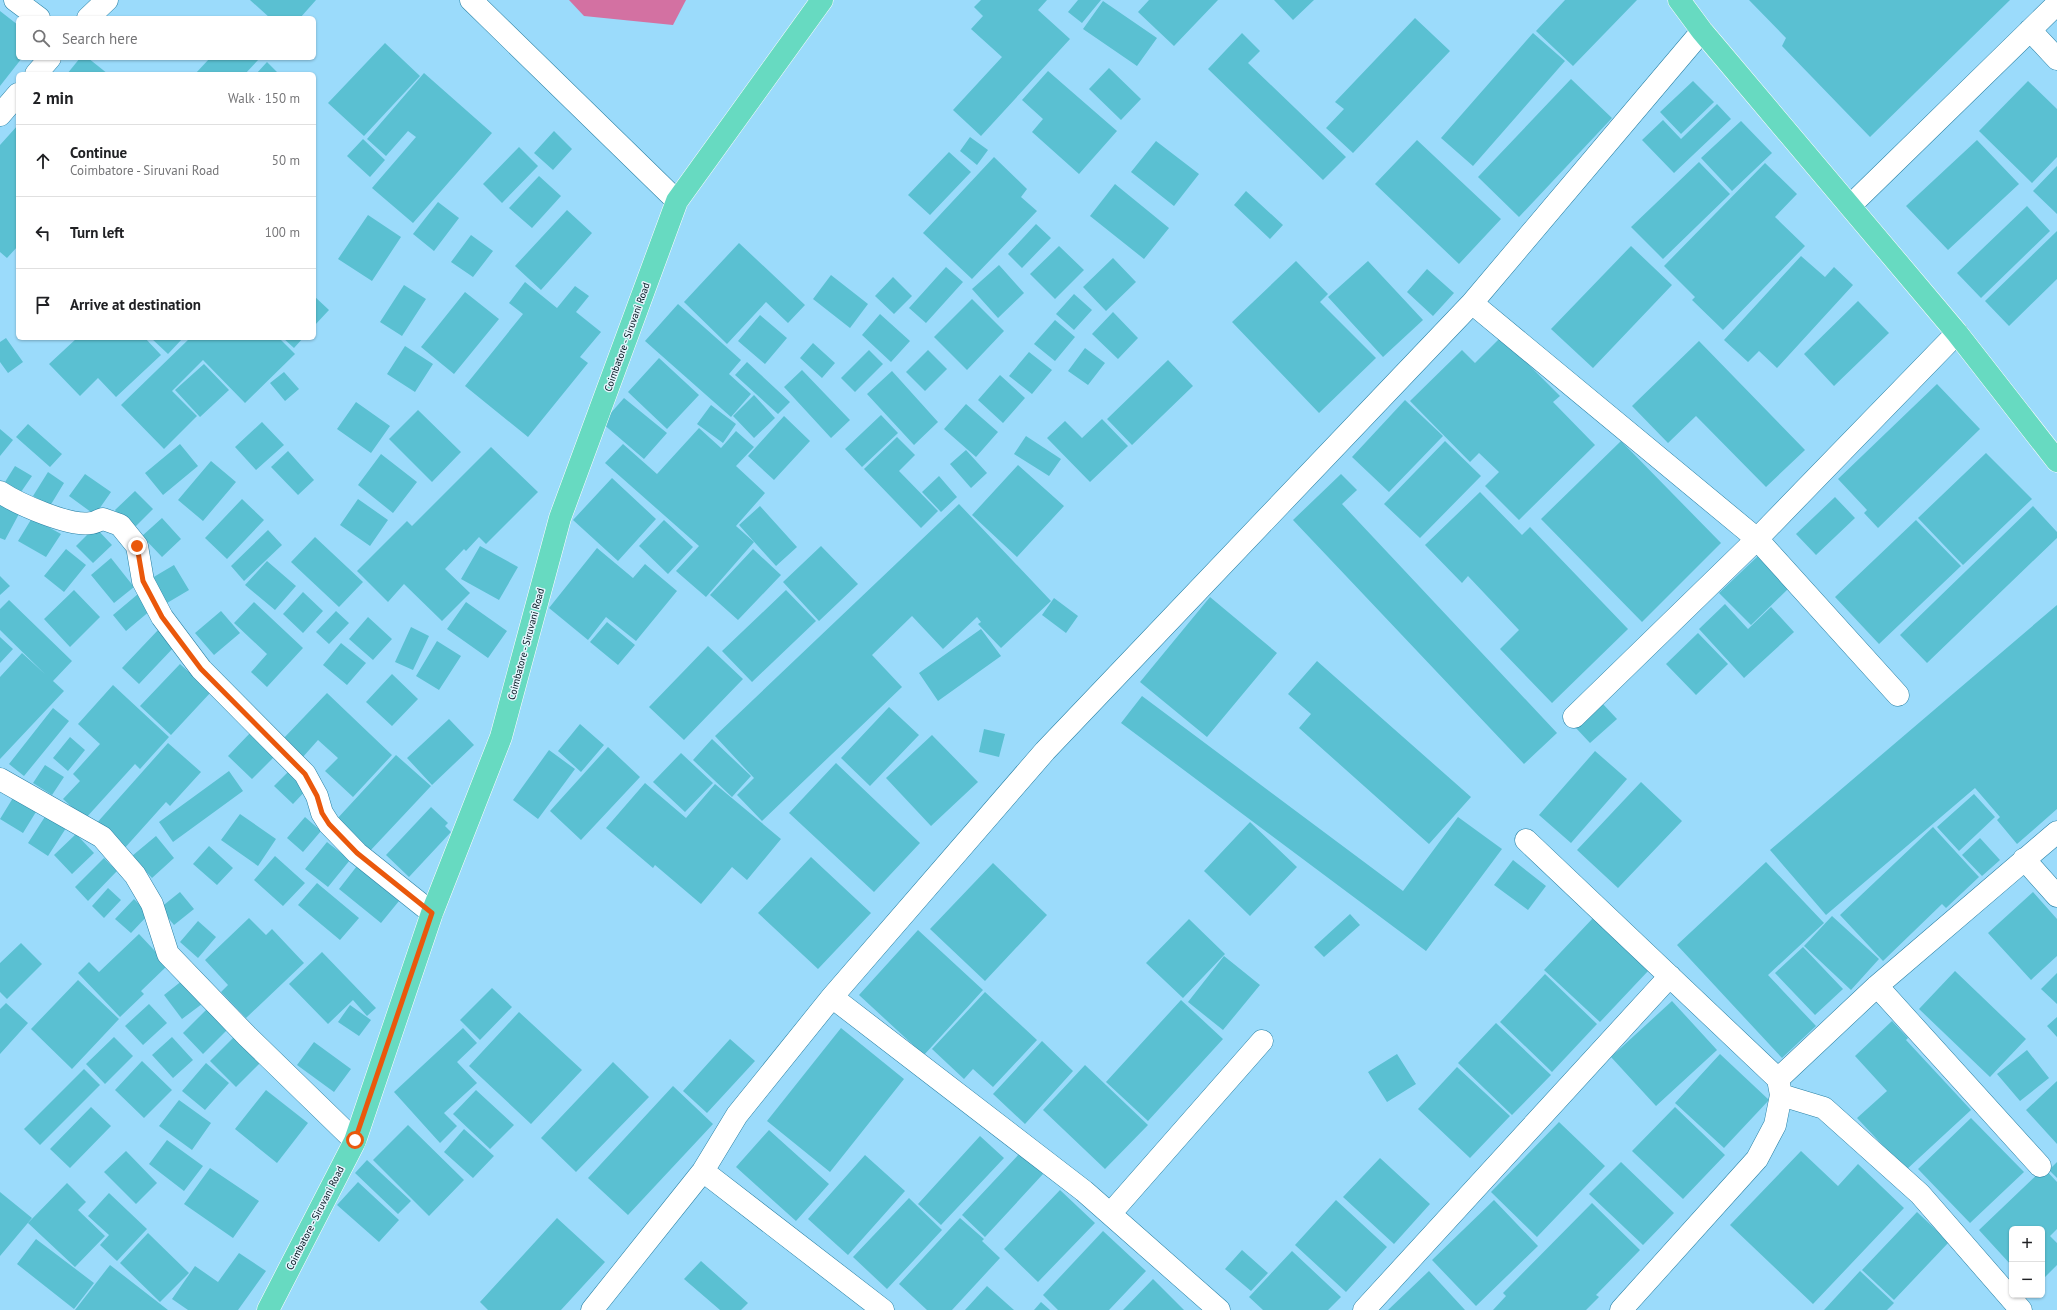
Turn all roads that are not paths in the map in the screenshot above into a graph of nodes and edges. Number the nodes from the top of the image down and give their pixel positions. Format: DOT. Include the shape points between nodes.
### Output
graph roads {
  1 [pos="15,0"];
  2 [pos="107,0"];
  3 [pos="471,0"];
  4 [pos="822,0"];
  5 [pos="1679,0"];
  6 [pos="2057,4"];
  7 [pos="36,16"];
  8 [pos="90,16"];
  9 [pos="2030,30"];
  10 [pos="1702,31"];
  11 [pos="2057,59"];
  12 [pos="48,60"];
  13 [pos="38,72"];
  14 [pos="16,96"];
  15 [pos="0,115"];
  16 [pos="677,201"];
  17 [pos="1850,206"];
  18 [pos="1472,303"];
  19 [pos="1957,333"];
  20 [pos="2057,461"];
  21 [pos="0,492"];
  22 [pos="1757,539"];
  23 [pos="1898,695"];
  24 [pos="1574,717"];
  25 [pos="0,779"];
  26 [pos="2057,832"];
  27 [pos="1526,840"];
  28 [pos="2024,859"];
  29 [pos="2057,896"];
  30 [pos="432,913"];
  31 [pos="1670,976"];
  32 [pos="1877,986"];
  33 [pos="832,997"];
  34 [pos="1262,1041"];
  35 [pos="1780,1087"];
  36 [pos="355,1140"];
  37 [pos="2040,1166"];
  38 [pos="703,1171"];
  39 [pos="1110,1214"];
  40 [pos="1631,1306"];
  41 [pos="268,1310"];
  42 [pos="592,1310"];
  43 [pos="884,1310"];
  44 [pos="1219,1310"];
  45 [pos="1364,1310"];
  46 [pos="2021,1310"];
  1 -- 7 [label="street"];
  2 -- 8 [label="street"];
  3 -- 16 [label="street"];
  4 -- 16 [label="main road, Coimbatore - Siruvani Road"];
  5 -- 10 [label="main road"];
  6 -- 9 [label="street"];
  9 -- 11 [label="street"];
  9 -- 17 [label="street"];
  10 -- 17 [label="main road"];
  10 -- 18 [label="street"];
  12 -- 13 [label="street"];
  14 -- 15 [label="street"];
  16 -- 30 [label="main road, Coimbatore - Siruvani Road" via="560,518 501,737"];
  17 -- 19 [label="main road"];
  18 -- 22 [label="street"];
  18 -- 33 [label="street" via="1045,751"];
  19 -- 20 [label="main road"];
  19 -- 22 [label="street"];
  21 -- 30 [label="street" via="34,510 66,520 90,524 103,519 120,525 137,546 143,581 162,617 201,669 305,774 329,824 357,853"];
  22 -- 23 [label="street"];
  22 -- 24 [label="street"];
  25 -- 36 [label="street" via="102,837 136,875 152,904 168,954 247,1036"];
  26 -- 28 [label="street"];
  27 -- 31 [label="street"];
  28 -- 29 [label="street"];
  28 -- 32 [label="street"];
  30 -- 36 [label="main road, Coimbatore - Siruvani Road"];
  31 -- 35 [label="street"];
  31 -- 45 [label="street"];
  32 -- 35 [label="street"];
  32 -- 37 [label="street"];
  33 -- 38 [label="street" via="737,1115"];
  33 -- 39 [label="street" via="1084,1191"];
  34 -- 39 [label="street"];
  35 -- 40 [label="street" via="1775,1125 1757,1159"];
  35 -- 46 [label="street" via="1824,1108 1920,1194"];
  36 -- 41 [label="main road, Coimbatore - Siruvani Road"];
  38 -- 42 [label="street"];
  38 -- 43 [label="street"];
  39 -- 44 [label="street"];
}
